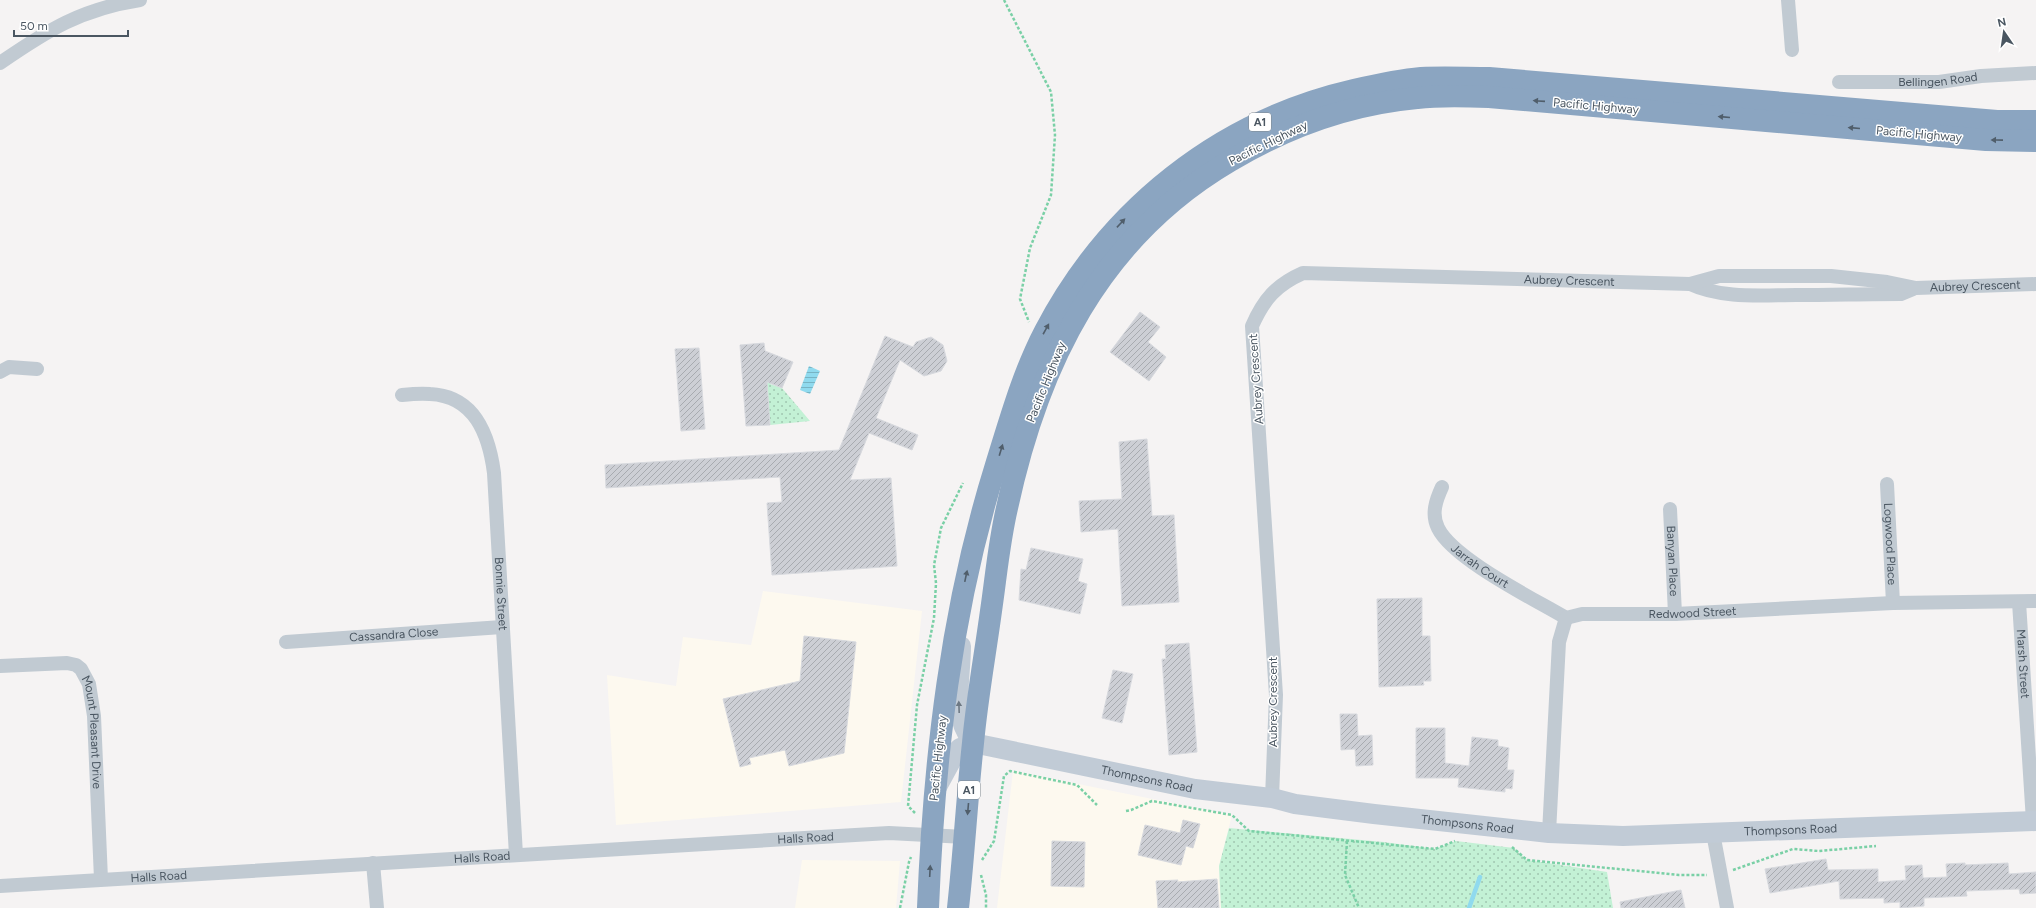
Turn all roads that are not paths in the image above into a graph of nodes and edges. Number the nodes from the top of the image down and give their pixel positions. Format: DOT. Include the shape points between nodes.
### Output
graph roads {
  1 [pos="140,0"];
  2 [pos="1788,0"];
  3 [pos="1792,50"];
  4 [pos="0,63"];
  5 [pos="2036,73"];
  6 [pos="1839,82"];
  7 [pos="2036,121"];
  8 [pos="2036,141"];
  9 [pos="1690,284"];
  10 [pos="2036,284"];
  11 [pos="1916,288"];
  12 [pos="37,369"];
  13 [pos="0,372"];
  14 [pos="402,394"];
  15 [pos="1886,484"];
  16 [pos="1442,487"];
  17 [pos="1670,509"];
  18 [pos="2020,602"];
  19 [pos="2036,602"];
  20 [pos="1893,603"];
  21 [pos="959,609"];
  22 [pos="1675,614"];
  23 [pos="1566,618"];
  24 [pos="502,627"];
  25 [pos="286,642"];
  26 [pos="0,666"];
  27 [pos="973,742"];
  28 [pos="934,794"];
  29 [pos="1272,798"];
  30 [pos="2034,821"];
  31 [pos="1549,833"];
  32 [pos="1713,833"];
  33 [pos="931,835"];
  34 [pos="965,837"];
  35 [pos="516,855"];
  36 [pos="373,863"];
  37 [pos="101,879"];
  38 [pos="0,886"];
  39 [pos="377,908"];
  40 [pos="928,908"];
  41 [pos="958,908"];
  42 [pos="1727,908"];
  1 -- 4 [label="street" via="103,7 75,16 52,28"];
  2 -- 3 [label="street"];
  5 -- 6 [label="street, Bellingen Road" via="1981,76 1939,82"];
  21 -- 7 [label="highway, Pacific Highway / A1, one-way" via="989,486 1019,393 1043,334 1072,286 1109,237 1144,199 1204,154 1271,117 1308,102 1378,85 1419,78 1461,78 1997,121"];
  8 -- 27 [label="highway, Pacific Highway / A1, one-way" via="1986,140 1577,104 1454,96 1417,98 1338,113 1309,122 1249,150 1191,186 1136,234 1101,277 1064,336 1022,444 1007,508"];
  9 -- 11 [label="street, Aubrey Crescent" via="1719,276 1831,276"];
  9 -- 11 [label="street, Aubrey Crescent" via="1704,291 1717,293 1769,295 1901,294"];
  9 -- 29 [label="street, Aubrey Crescent" via="1303,273 1285,281 1270,295 1252,326 1276,695"];
  10 -- 11 [label="street, Aubrey Crescent"];
  12 -- 13 [label="street" via="9,367"];
  14 -- 24 [label="street, Bonnie Street" via="431,394 458,402 469,410 486,436 494,473"];
  15 -- 20 [label="street, Logwood Place"];
  16 -- 23 [label="street, Jarrah Court" via="1434,514 1437,527 1445,539 1460,554"];
  17 -- 22 [label="street, Banyan Place"];
  18 -- 19 [label="street, Redwood Street"];
  18 -- 20 [label="street, Redwood Street"];
  18 -- 30 [label="street, Marsh Street"];
  20 -- 22 [label="street, Redwood Street"];
  27 -- 21 [label="street, Pacific Highway, one-way" via="962,725 958,710 961,657"];
  21 -- 28 [label="highway, Pacific Highway / A1" via="941,725"];
  22 -- 23 [label="street, Redwood Street" via="1582,614"];
  23 -- 31 [label="street" via="1559,642"];
  24 -- 25 [label="street, Cassandra Close"];
  24 -- 35 [label="street, Bonnie Street"];
  26 -- 37 [label="street, Mount Pleasant Drive" via="67,663 76,665 86,677 94,716"];
  27 -- 28 [label="street" via="956,752"];
  27 -- 29 [label="street, Thompsons Road" via="1187,788"];
  27 -- 34 [label="highway, Pacific Highway / A1, one-way"];
  28 -- 33 [label="highway, Pacific Highway / A1"];
  29 -- 31 [label="street, Thompsons Road" via="1295,804 1367,814"];
  30 -- 32 [label="street, Thompsons Road"];
  31 -- 32 [label="street, Thompsons Road" via="1623,836"];
  32 -- 42 [label="street"];
  33 -- 34 [label="street, Halls Road"];
  33 -- 35 [label="street, Halls Road" via="889,833"];
  40 -- 33 [label="highway, Pacific Highway / A1, one-way"];
  34 -- 41 [label="highway, Pacific Highway / A1"];
  35 -- 36 [label="street, Halls Road"];
  36 -- 37 [label="street, Halls Road"];
  36 -- 39 [label="street"];
  37 -- 38 [label="street, Halls Road"];
}
